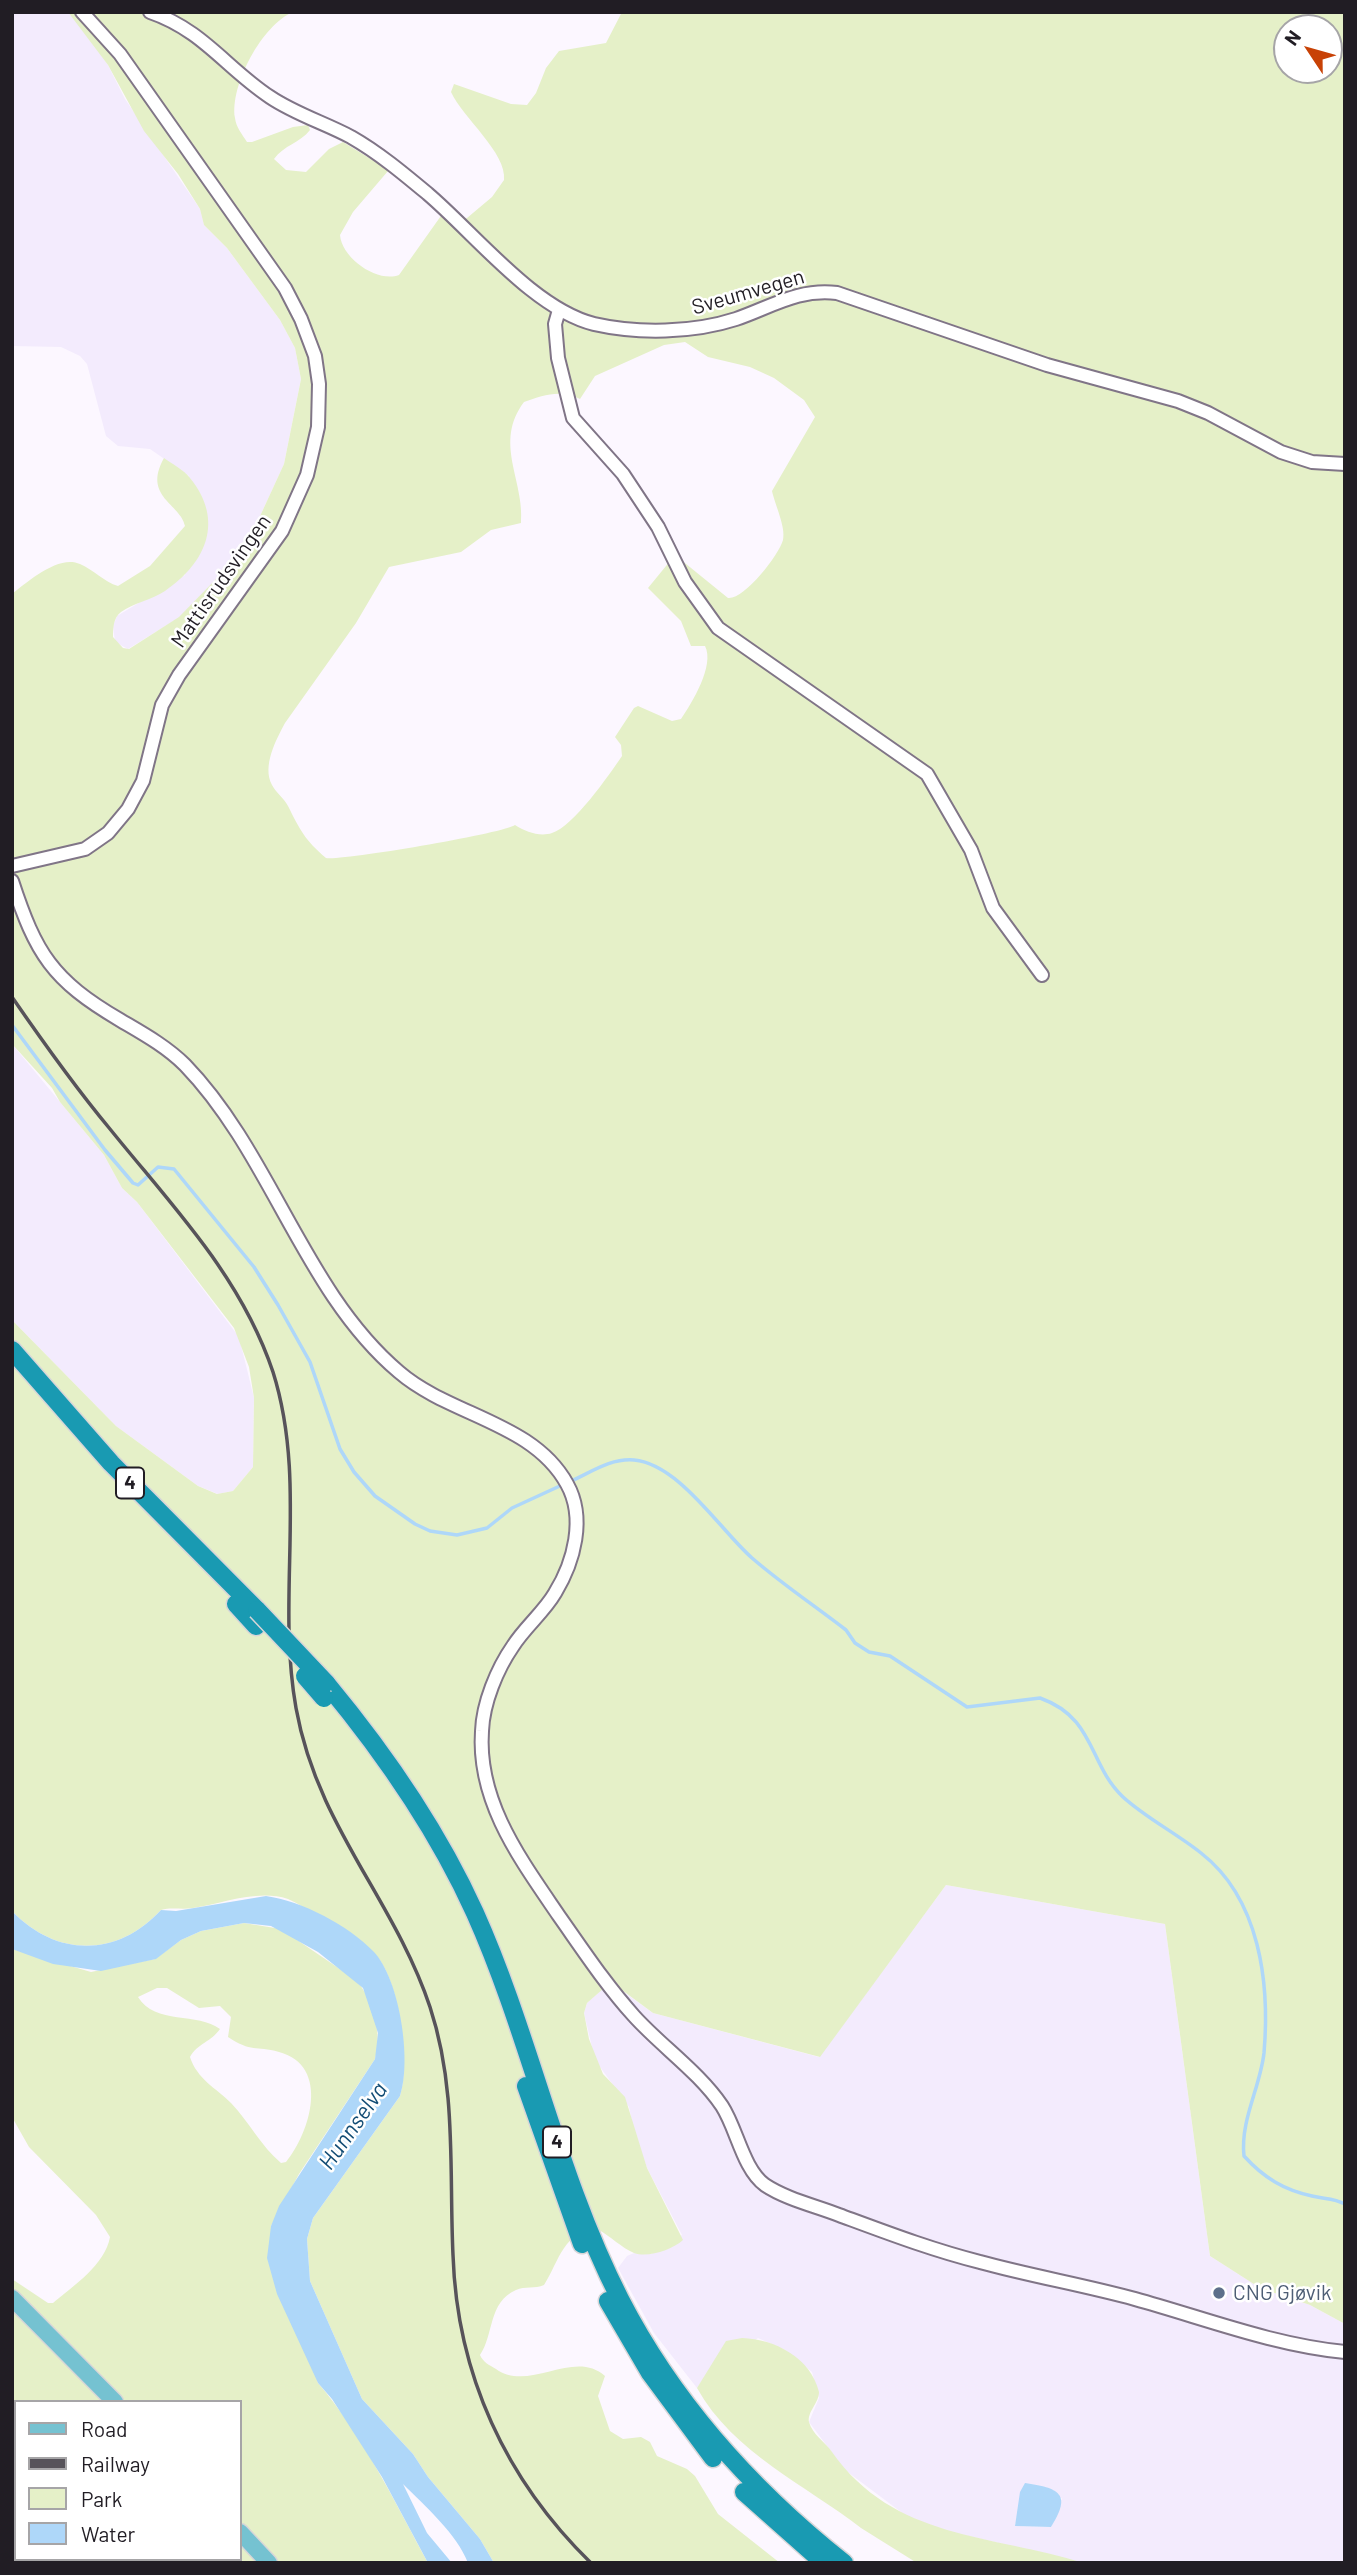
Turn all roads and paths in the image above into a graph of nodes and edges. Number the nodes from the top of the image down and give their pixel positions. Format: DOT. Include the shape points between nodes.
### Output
graph roads {
  1 [pos="82,12"];
  2 [pos="150,12"];
  3 [pos="559,310"];
  4 [pos="1345,464"];
  5 [pos="12,866"];
  6 [pos="12,881"];
  7 [pos="1042,975"];
  8 [pos="12,1350"];
  9 [pos="12,1368"];
  10 [pos="256,1618"];
  11 [pos="325,1691"];
  12 [pos="12,2298"];
  13 [pos="1345,2352"];
  14 [pos="113,2400"];
  15 [pos="242,2534"];
  16 [pos="269,2563"];
  17 [pos="824,2563"];
  18 [pos="844,2563"];
  1 -- 5 [label="street, Mattisrudsvingen" via="120,54 285,288 314,356 318,427 307,475 282,531 162,705 143,781 128,809 85,849"];
  2 -- 3 [label="street, Sveumvegen" via="201,37 284,106 379,155"];
  3 -- 4 [label="street, Sveumvegen" via="596,324 678,330 737,318 801,293 837,293 1047,365 1178,401 1297,458"];
  3 -- 7 [label="street" via="555,324 558,358 573,418 623,474 658,527 685,582 718,628 927,774 971,850 993,908"];
  6 -- 13 [label="street" via="29,931 49,965 90,1001 183,1062 212,1097 349,1321 399,1372 442,1402 527,1441 569,1486 577,1515 573,1556 555,1594 512,1646 495,1679 482,1724 482,1762 491,1798 513,1849 595,1968 633,2015 722,2106 758,2180 954,2255 1135,2299 1277,2340"];
  8 -- 10 [label="highway, 4"];
  9 -- 10 [label="highway, 4" via="98,1465"];
  10 -- 11 [label="highway, 4, bridge"];
  11 -- 17 [label="highway, 4" via="408,1811 466,1920 570,2215 629,2340 673,2407 725,2471 781,2528"];
  11 -- 18 [label="highway, 4" via="382,1753 418,1805 475,1913 586,2223 640,2334 683,2400 734,2463"];
  12 -- 14 [label="main road"];
  15 -- 16 [label="main road"];
}
